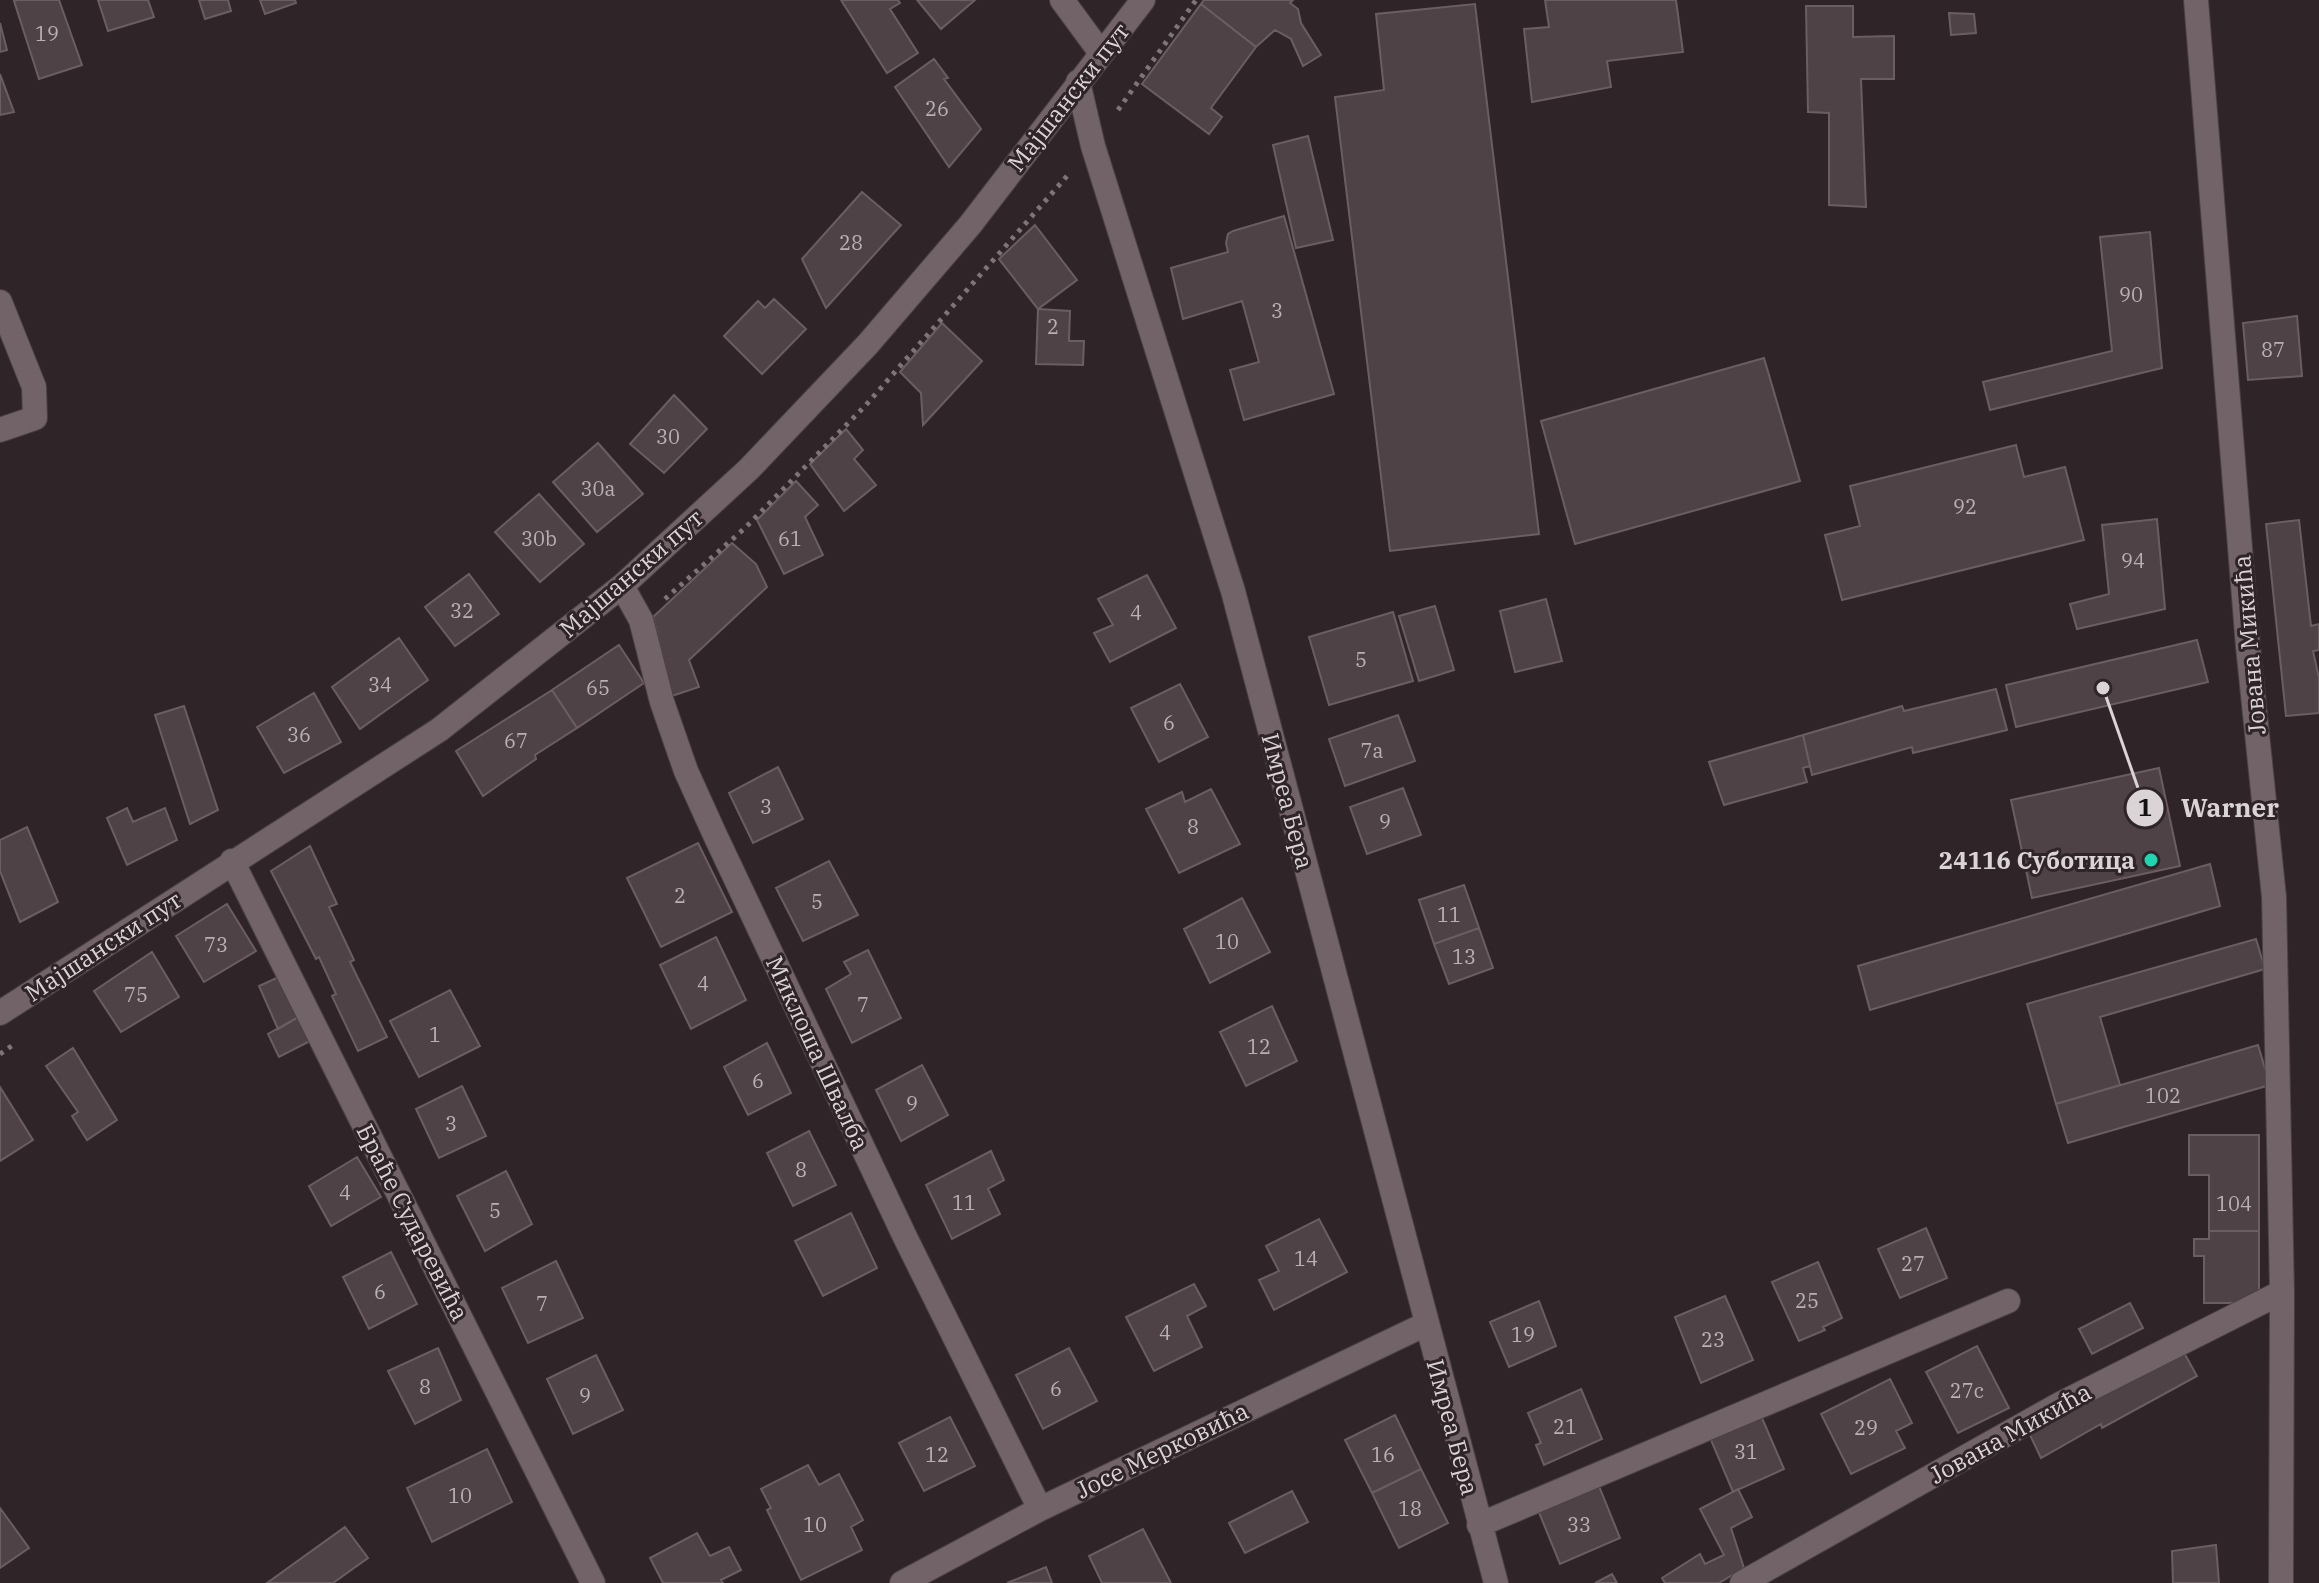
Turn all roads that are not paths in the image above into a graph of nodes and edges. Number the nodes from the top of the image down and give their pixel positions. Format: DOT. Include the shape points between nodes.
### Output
graph roads {
  1 [pos="1062,0"];
  2 [pos="1143,0"];
  3 [pos="2196,0"];
  4 [pos="1101,53"];
  5 [pos="1078,82"];
  6 [pos="0,302"];
  7 [pos="0,430"];
  8 [pos="622,586"];
  9 [pos="232,861"];
  10 [pos="0,1013"];
  11 [pos="2282,1292"];
  12 [pos="2008,1301"];
  13 [pos="1426,1324"];
  14 [pos="1040,1509"];
  15 [pos="1479,1525"];
  16 [pos="593,1583"];
  17 [pos="902,1583"];
  18 [pos="1496,1583"];
  19 [pos="1742,1583"];
  20 [pos="2281,1583"];
  1 -- 4 [label="street"];
  2 -- 4 [label="street, Мајшански пут"];
  3 -- 11 [label="street, Јована Микића" via="2248,647 2274,897"];
  4 -- 5 [label="street, Мајшански пут"];
  5 -- 8 [label="street, Мајшански пут" via="970,225 868,344 749,469"];
  5 -- 13 [label="street, Имреа Бера" via="1093,146 1233,591"];
  6 -- 7 [label="street" via="34,387 35,418"];
  8 -- 9 [label="street, Мајшански пут" via="439,730"];
  8 -- 14 [label="street, Миклоша Швалба" via="641,620 686,771 905,1237"];
  9 -- 10 [label="street, Мајшански пут"];
  9 -- 16 [label="street, Браће Сударевића"];
  11 -- 19 [label="street, Јована Микића" via="2060,1404"];
  11 -- 20 [label="street, Јована Микића"];
  12 -- 15 [label="street, Имреа Бера"];
  13 -- 14 [label="street, Јосе Мерковића"];
  13 -- 15 [label="street, Имреа Бера"];
  14 -- 17 [label="street, Јосе Мерковића"];
  15 -- 18 [label="street, Имреа Бера"];
}
